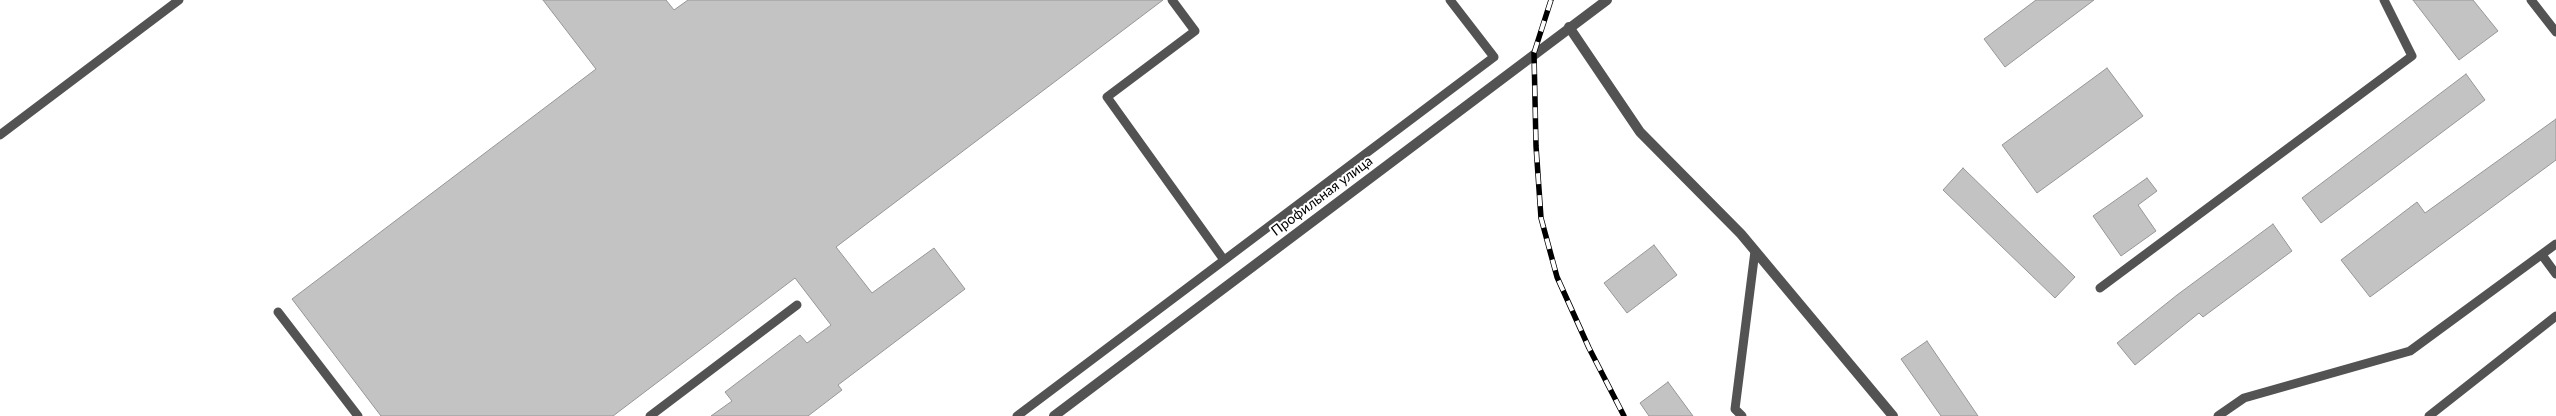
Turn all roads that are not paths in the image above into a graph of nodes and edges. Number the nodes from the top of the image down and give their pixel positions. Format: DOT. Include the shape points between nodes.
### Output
graph roads {
  1 [pos="179,0"];
  2 [pos="1172,0"];
  3 [pos="1450,0"];
  4 [pos="1607,0"];
  5 [pos="2384,0"];
  6 [pos="2531,0"];
  7 [pos="1569,28"];
  8 [pos="2556,32"];
  9 [pos="0,135"];
  10 [pos="2556,244"];
  11 [pos="1755,251"];
  12 [pos="2542,255"];
  13 [pos="1224,260"];
  14 [pos="2556,274"];
  15 [pos="2100,288"];
  16 [pos="797,305"];
  17 [pos="278,312"];
  18 [pos="2555,318"];
  19 [pos="358,416"];
  20 [pos="650,416"];
  21 [pos="1017,416"];
  22 [pos="1054,416"];
  23 [pos="1742,416"];
  24 [pos="1893,416"];
  25 [pos="2218,416"];
  26 [pos="2429,416"];
  1 -- 9 [label="lane"];
  2 -- 13 [label="lane" via="1195,31 1107,97"];
  3 -- 13 [label="lane" via="1494,57"];
  4 -- 7 [label="street, Профильная улица"];
  5 -- 15 [label="lane" via="2412,56"];
  6 -- 8 [label="lane"];
  7 -- 11 [label="street" via="1640,132"];
  7 -- 22 [label="street, Профильная улица"];
  10 -- 12 [label="lane"];
  11 -- 23 [label="lane" via="1735,409"];
  11 -- 24 [label="street"];
  12 -- 14 [label="lane"];
  12 -- 25 [label="lane" via="2410,351 2244,398"];
  13 -- 21 [label="lane"];
  16 -- 20 [label="lane"];
  17 -- 19 [label="lane"];
  18 -- 26 [label="lane"];
}
